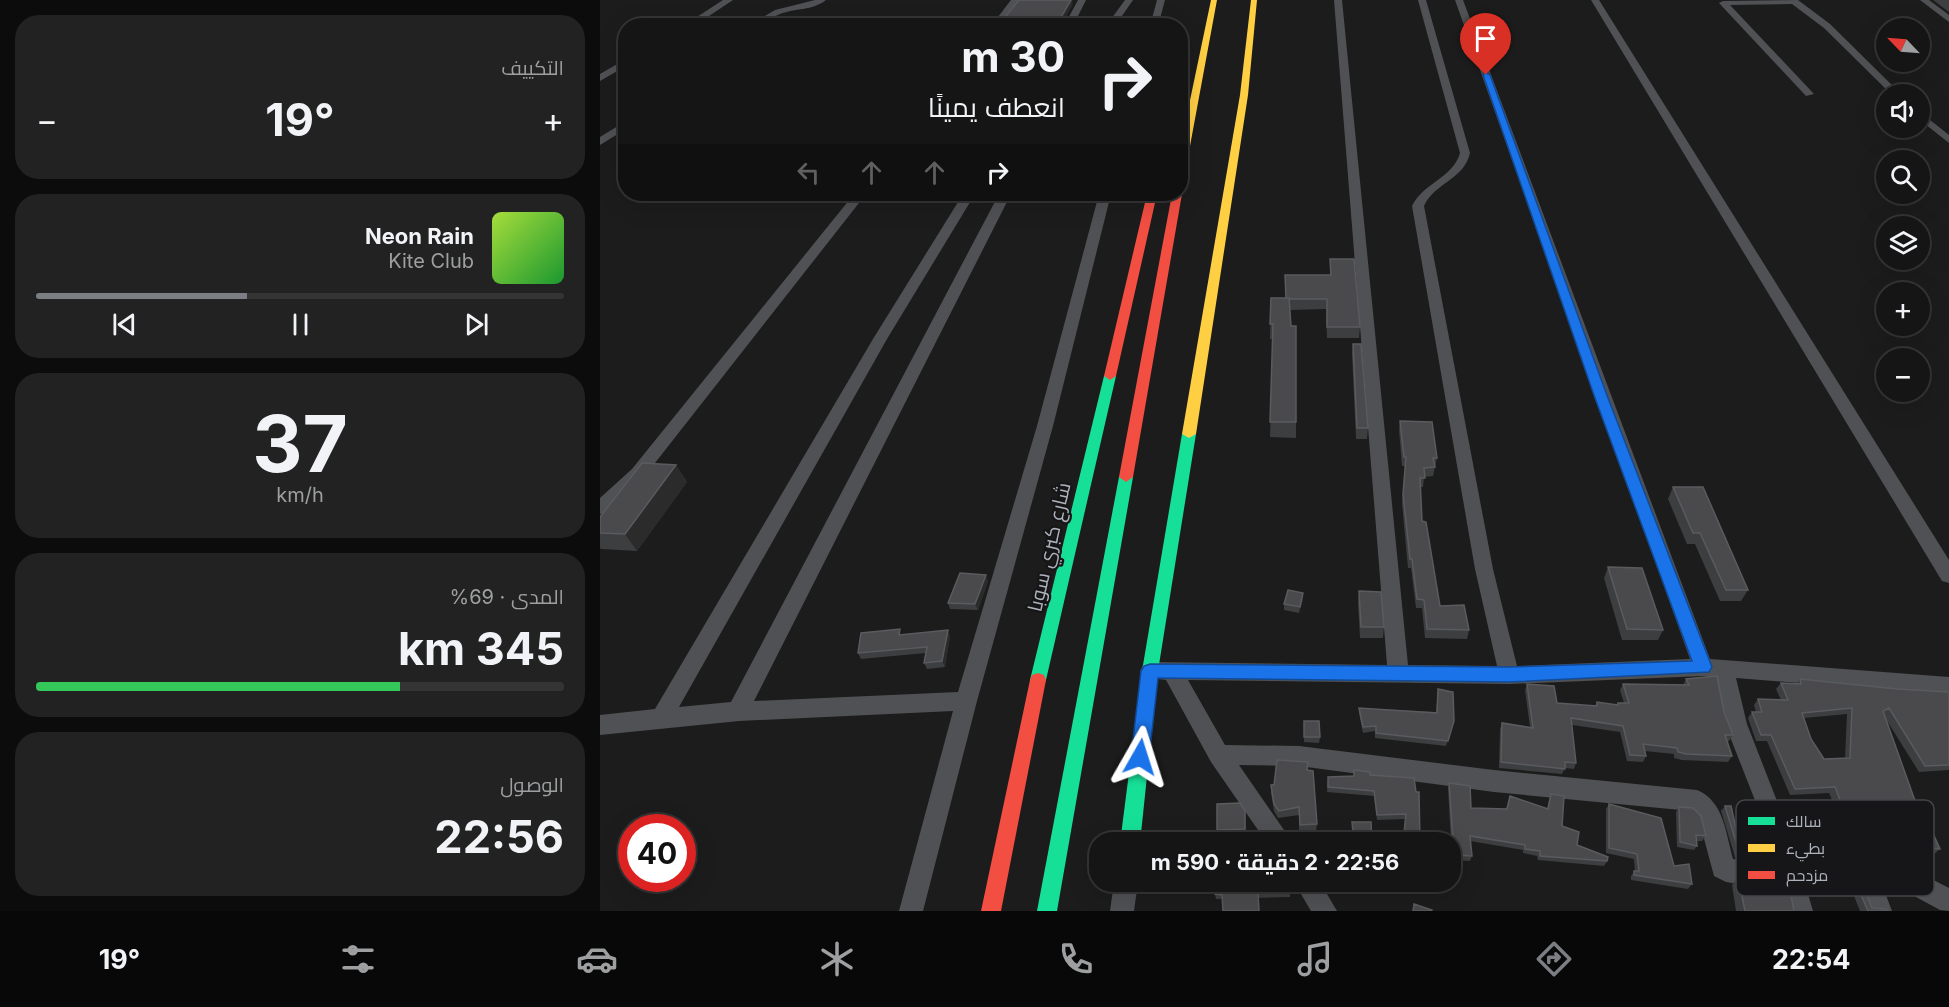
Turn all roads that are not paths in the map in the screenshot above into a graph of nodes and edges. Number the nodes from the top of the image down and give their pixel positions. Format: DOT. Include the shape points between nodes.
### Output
graph roads {
  1 [pos="729,0"];
  2 [pos="822,0"];
  3 [pos="1016,0"];
  4 [pos="1082,0"];
  5 [pos="1129,0"];
  6 [pos="1161,0"];
  7 [pos="1214,0"];
  8 [pos="1254,0"];
  9 [pos="1338,0"];
  10 [pos="1422,0"];
  11 [pos="1459,0"];
  12 [pos="1595,0"];
  13 [pos="1924,0"];
  14 [pos="1794,1"];
  15 [pos="700,18"];
  16 [pos="767,18"];
  17 [pos="1001,18"];
  18 [pos="1072,18"];
  19 [pos="1116,18"];
  20 [pos="1156,18"];
  21 [pos="1949,19"];
  22 [pos="618,67"];
  23 [pos="600,78"];
  24 [pos="1886,84"];
  25 [pos="1809,94"];
  26 [pos="1930,124"];
  27 [pos="618,130"];
  28 [pos="1188,132"];
  29 [pos="1949,140"];
  30 [pos="600,142"];
  31 [pos="854,201"];
  32 [pos="965,201"];
  33 [pos="1001,201"];
  34 [pos="1103,201"];
  35 [pos="1150,201"];
  36 [pos="1176,201"];
  37 [pos="600,508"];
  38 [pos="1949,576"];
  39 [pos="1713,668"];
  40 [pos="1150,671"];
  41 [pos="1172,672"];
  42 [pos="1398,672"];
  43 [pos="1509,675"];
  44 [pos="1949,686"];
  45 [pos="966,701"];
  46 [pos="737,712"];
  47 [pos="663,717"];
  48 [pos="600,725"];
  49 [pos="1219,755"];
  50 [pos="1766,800"];
  51 [pos="1131,832"];
  52 [pos="1273,832"];
  53 [pos="1736,872"];
  54 [pos="1125,892"];
  55 [pos="1313,892"];
  56 [pos="1934,893"];
  57 [pos="1796,896"];
  58 [pos="1874,896"];
  59 [pos="1949,901"];
  60 [pos="911,911"];
  61 [pos="991,911"];
  62 [pos="1047,911"];
  63 [pos="1122,911"];
  64 [pos="1325,911"];
  65 [pos="1801,911"];
  66 [pos="1880,911"];
  1 -- 15 [label="street"];
  2 -- 16 [label="street"];
  3 -- 17 [label="street"];
  4 -- 18 [label="street"];
  5 -- 19 [label="street"];
  6 -- 20 [label="street"];
  7 -- 28 [label="main road"];
  8 -- 40 [label="main road" via="1244,95"];
  9 -- 42 [label="street"];
  10 -- 43 [label="street" via="1465,153 1461,165 1424,195 1418,206 1484,569"];
  11 -- 39 [label="street" via="1602,398"];
  12 -- 38 [label="street"];
  13 -- 21 [label="street"];
  14 -- 24 [label="street" via="1827,26"];
  14 -- 25 [label="street" via="1723,3"];
  22 -- 23 [label="street"];
  26 -- 29 [label="street"];
  27 -- 30 [label="street"];
  31 -- 37 [label="street" via="638,473"];
  32 -- 47 [label="street" via="874,349"];
  33 -- 46 [label="street"];
  34 -- 45 [label="street" via="1045,426"];
  35 -- 61 [label="main road, شارع كبري سوبا" via="1036,691"];
  36 -- 62 [label="main road"];
  39 -- 43 [label="street"];
  39 -- 44 [label="street"];
  39 -- 50 [label="street"];
  40 -- 41 [label="street"];
  40 -- 51 [label="main road"];
  41 -- 42 [label="street"];
  41 -- 49 [label="street"];
  42 -- 43 [label="street"];
  45 -- 46 [label="street"];
  45 -- 60 [label="street"];
  46 -- 47 [label="street"];
  47 -- 48 [label="street"];
  49 -- 52 [label="street"];
  49 -- 53 [label="street" via="1299,756 1494,782 1697,801 1709,814 1723,867"];
  54 -- 63 [label="street"];
  55 -- 64 [label="street"];
  56 -- 59 [label="street"];
  57 -- 65 [label="street"];
  58 -- 66 [label="street"];
}
